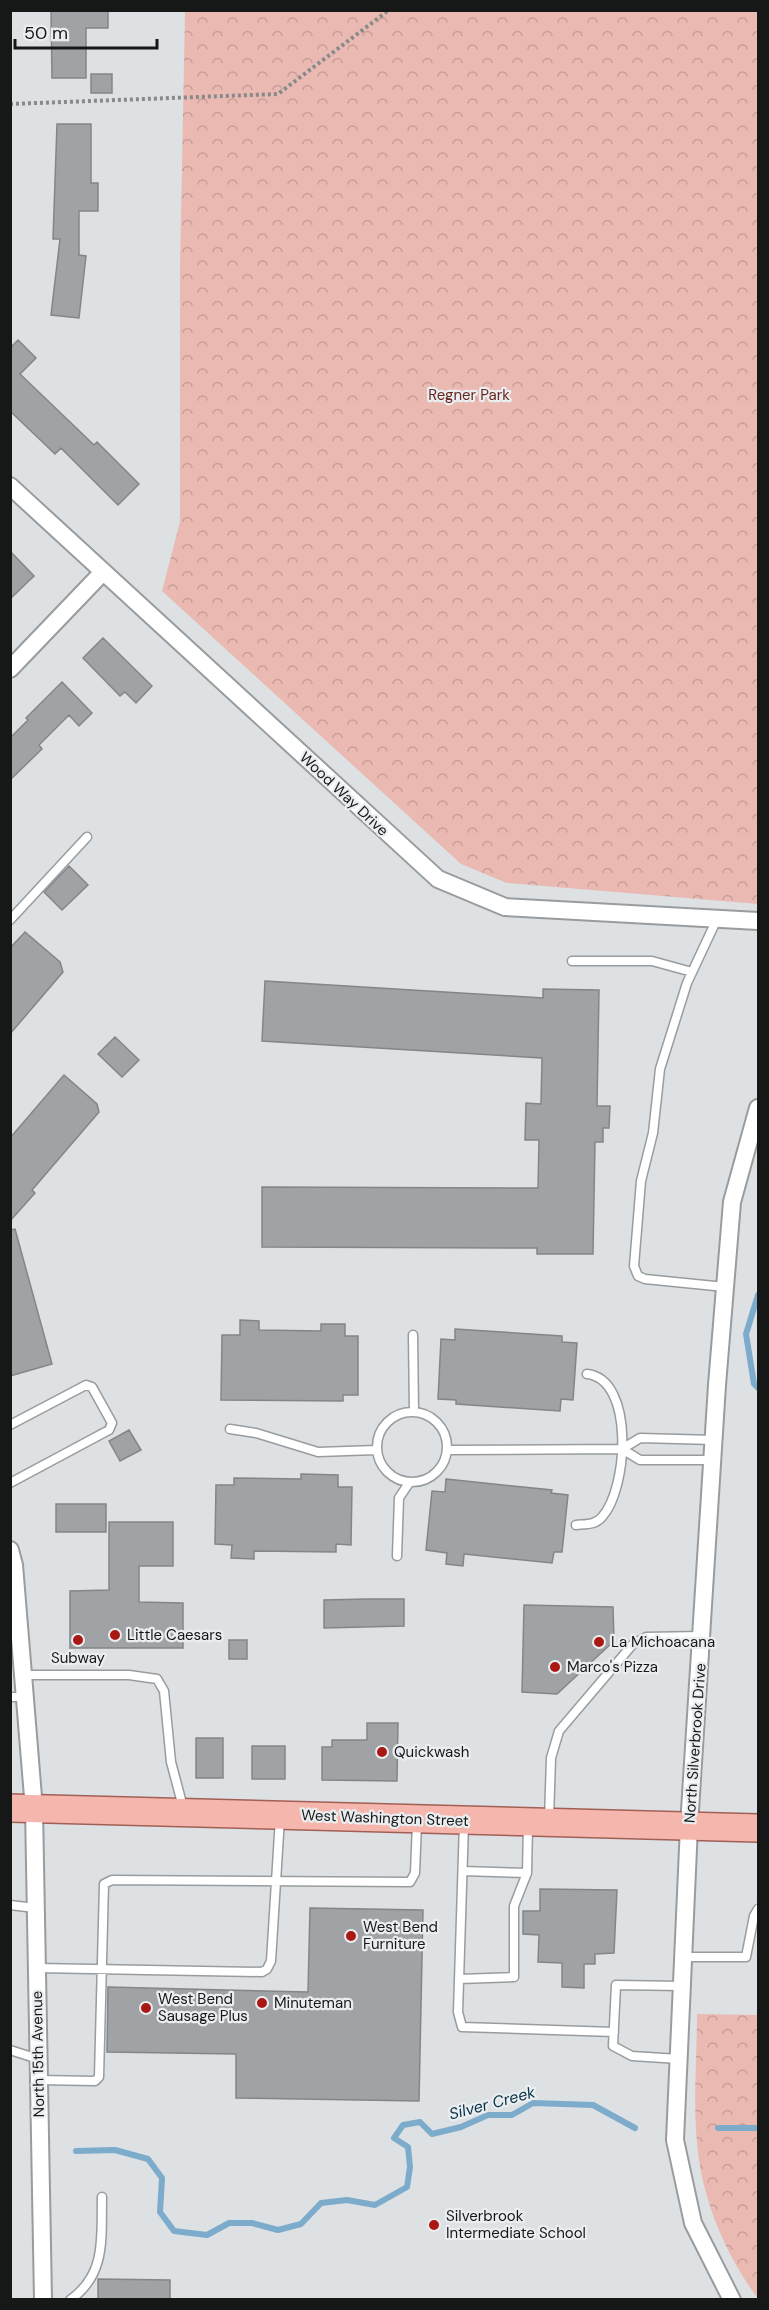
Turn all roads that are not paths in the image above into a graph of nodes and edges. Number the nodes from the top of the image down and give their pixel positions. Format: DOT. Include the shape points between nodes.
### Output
graph roads {
  1 [pos="10,486"];
  2 [pos="103,572"];
  3 [pos="10,669"];
  4 [pos="87,837"];
  5 [pos="717,918"];
  6 [pos="10,920"];
  7 [pos="759,921"];
  8 [pos="572,961"];
  9 [pos="692,972"];
  10 [pos="759,1108"];
  11 [pos="725,1287"];
  12 [pos="413,1335"];
  13 [pos="587,1374"];
  14 [pos="414,1412"];
  15 [pos="10,1425"];
  16 [pos="230,1429"];
  17 [pos="714,1440"];
  18 [pos="622,1449"];
  19 [pos="376,1450"];
  20 [pos="447,1450"];
  21 [pos="712,1460"];
  22 [pos="10,1483"];
  23 [pos="409,1483"];
  24 [pos="576,1525"];
  25 [pos="10,1550"];
  26 [pos="397,1556"];
  27 [pos="701,1636"];
  28 [pos="23,1675"];
  29 [pos="18,1697"];
  30 [pos="22,1809"];
  31 [pos="184,1813"];
  32 [pos="281,1815"];
  33 [pos="417,1819"];
  34 [pos="464,1820"];
  35 [pos="538,1822"];
  36 [pos="689,1826"];
  37 [pos="759,1828"];
  38 [pos="463,1871"];
  39 [pos="527,1873"];
  40 [pos="276,1882"];
  41 [pos="10,1905"];
  42 [pos="35,1908"];
  43 [pos="759,1909"];
  44 [pos="683,1957"];
  45 [pos="37,1968"];
  46 [pos="101,1968"];
  47 [pos="459,1978"];
  48 [pos="682,1986"];
  49 [pos="614,2032"];
  50 [pos="10,2050"];
  51 [pos="38,2059"];
  52 [pos="679,2059"];
  53 [pos="39,2080"];
  54 [pos="102,2197"];
  55 [pos="43,2300"];
  56 [pos="70,2300"];
  57 [pos="732,2300"];
  1 -- 2 [label="street, Wood Way Drive"];
  2 -- 3 [label="street"];
  2 -- 5 [label="street, Wood Way Drive" via="438,879 505,906"];
  4 -- 6 [label="lane"];
  5 -- 7 [label="street, Wood Way Drive"];
  5 -- 9 [label="lane"];
  8 -- 9 [label="lane" via="652,962"];
  9 -- 11 [label="lane" via="660,1069 653,1134 641,1181 634,1266 638,1276 645,1279"];
  10 -- 11 [label="street, North Silverbrook Drive" via="732,1202"];
  11 -- 17 [label="street, North Silverbrook Drive"];
  12 -- 14 [label="lane"];
  13 -- 18 [label="lane" via="602,1377 608,1384 621,1425"];
  14 -- 19 [label="lane" via="402,1413 387,1423 377,1438"];
  14 -- 20 [label="lane" via="439,1424 446,1436"];
  15 -- 22 [label="lane" via="86,1385 92,1387 112,1423 109,1430"];
  16 -- 19 [label="lane" via="318,1452"];
  17 -- 18 [label="lane" via="640,1438"];
  17 -- 21 [label="street, North Silverbrook Drive"];
  18 -- 20 [label="lane"];
  18 -- 21 [label="lane" via="640,1460"];
  18 -- 24 [label="lane" via="619,1481 602,1519"];
  19 -- 23 [label="lane" via="386,1473"];
  20 -- 23 [label="lane" via="439,1470 420,1482"];
  21 -- 27 [label="street, North Silverbrook Drive"];
  23 -- 26 [label="lane" via="399,1498"];
  25 -- 28 [label="street, North 15th Avenue"];
  27 -- 35 [label="lane" via="646,1637 633,1644 559,1731"];
  27 -- 36 [label="street, North Silverbrook Drive"];
  28 -- 29 [label="street, North 15th Avenue"];
  28 -- 31 [label="lane" via="129,1675 157,1679 164,1691 171,1762"];
  29 -- 30 [label="street, North 15th Avenue"];
  30 -- 31 [label="main road, West Washington Street"];
  30 -- 42 [label="street, North 15th Avenue"];
  31 -- 32 [label="main road, West Washington Street"];
  32 -- 33 [label="main road, West Washington Street"];
  32 -- 40 [label="lane"];
  33 -- 34 [label="main road, West Washington Street"];
  33 -- 40 [label="lane" via="415,1873 410,1882"];
  34 -- 35 [label="main road, West Washington Street"];
  34 -- 38 [label="lane"];
  35 -- 36 [label="main road, West Washington Street"];
  35 -- 39 [label="lane"];
  36 -- 37 [label="main road, West Washington Street"];
  36 -- 44 [label="street, North Silverbrook Drive"];
  38 -- 39 [label="lane"];
  38 -- 47 [label="lane"];
  39 -- 47 [label="lane" via="514,1906 514,1977"];
  40 -- 46 [label="lane" via="272,1961 262,1972"];
  40 -- 46 [label="lane" via="112,1880 104,1884 102,1894"];
  41 -- 42 [label="lane"];
  42 -- 45 [label="street, North 15th Avenue"];
  43 -- 44 [label="lane" via="746,1957"];
  44 -- 48 [label="street, North Silverbrook Drive"];
  45 -- 46 [label="lane"];
  45 -- 51 [label="street, North 15th Avenue"];
  46 -- 53 [label="lane" via="99,2077 95,2081"];
  47 -- 49 [label="lane" via="458,2012 462,2027"];
  48 -- 49 [label="lane" via="616,1986"];
  48 -- 52 [label="street, North Silverbrook Drive"];
  49 -- 52 [label="lane" via="613,2046 632,2056"];
  50 -- 51 [label="lane"];
  51 -- 53 [label="street, North 15th Avenue"];
  52 -- 57 [label="street, North Silverbrook Drive" via="675,2140 693,2223"];
  53 -- 55 [label="street, North 15th Avenue"];
  54 -- 56 [label="lane" via="101,2259 87,2284"];
}
